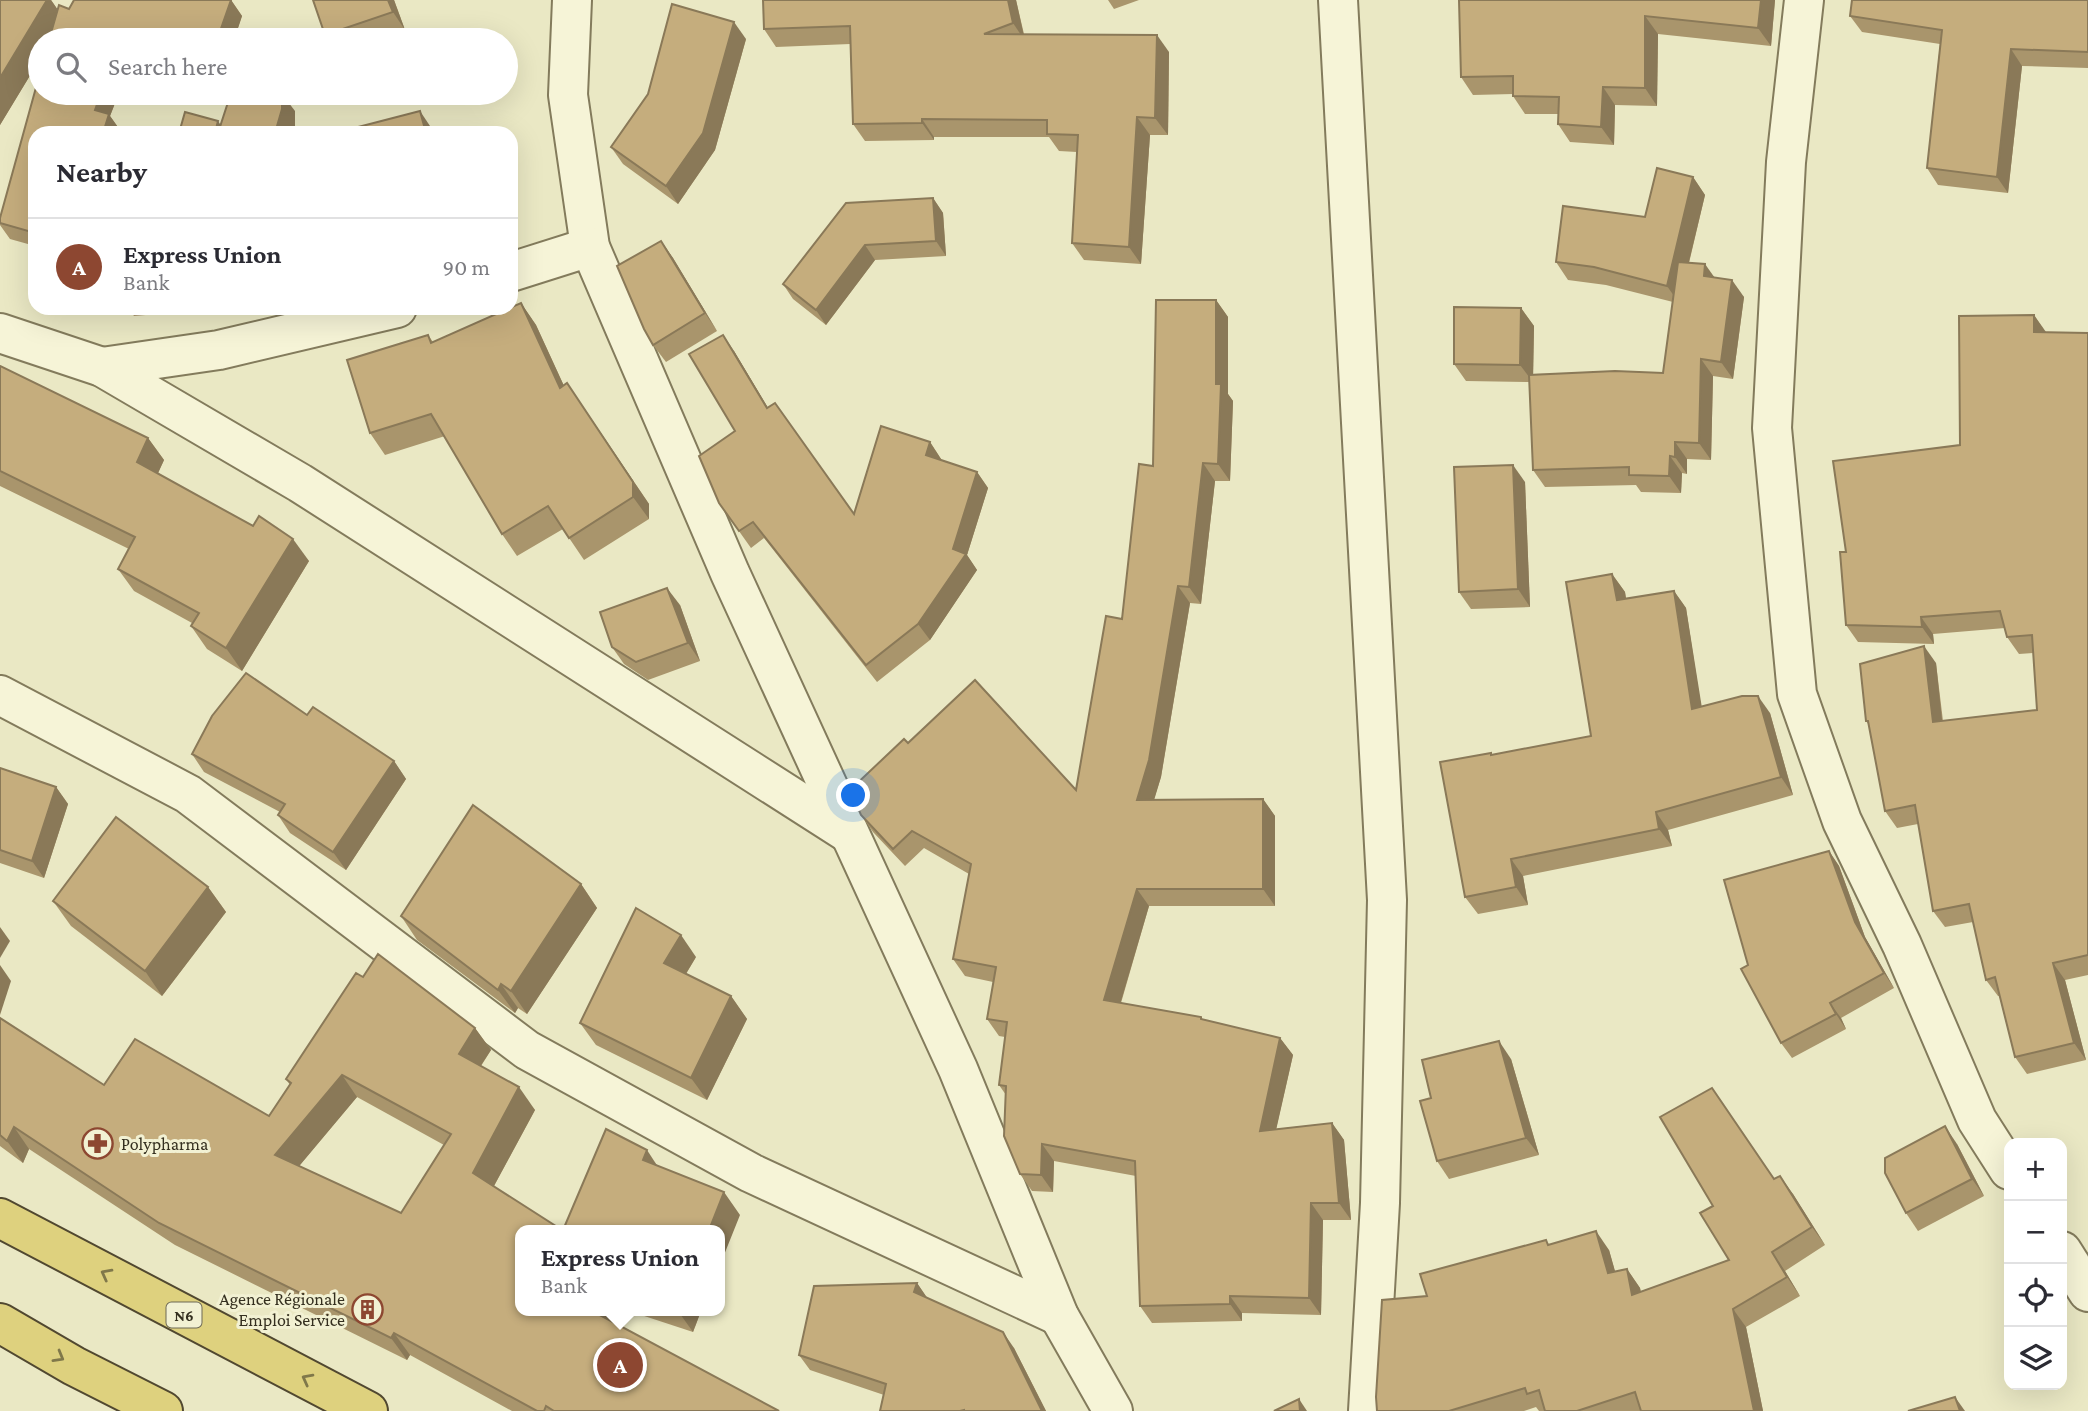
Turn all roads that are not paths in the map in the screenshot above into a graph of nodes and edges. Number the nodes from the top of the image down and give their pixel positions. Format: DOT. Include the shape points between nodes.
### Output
graph roads {
  1 [pos="572,0"];
  2 [pos="1338,0"];
  3 [pos="1804,0"];
  4 [pos="590,247"];
  5 [pos="518,270"];
  6 [pos="367,315"];
  7 [pos="0,333"];
  8 [pos="102,367"];
  9 [pos="0,695"];
  10 [pos="848,833"];
  11 [pos="2004,1162"];
  12 [pos="0,1218"];
  13 [pos="2067,1259"];
  14 [pos="2088,1292"];
  15 [pos="1059,1316"];
  16 [pos="0,1323"];
  17 [pos="163,1411"];
  18 [pos="368,1411"];
  19 [pos="1112,1411"];
  20 [pos="1368,1411"];
  1 -- 4 [label="street" via="568,95"];
  2 -- 20 [label="street" via="1387,900 1380,1203"];
  3 -- 11 [label="street" via="1786,162 1772,428 1797,694 1842,821 1902,945 1977,1120"];
  4 -- 5 [label="street"];
  4 -- 10 [label="street"];
  6 -- 8 [label="street" via="219,350"];
  7 -- 8 [label="street"];
  8 -- 10 [label="street" via="300,483"];
  9 -- 15 [label="street" via="188,794 527,1050 751,1173"];
  10 -- 15 [label="street" via="958,1069"];
  18 -- 12 [label="highway, N6, one-way"];
  13 -- 14 [label="street"];
  15 -- 19 [label="street"];
  16 -- 17 [label="highway, one-way"];
}
